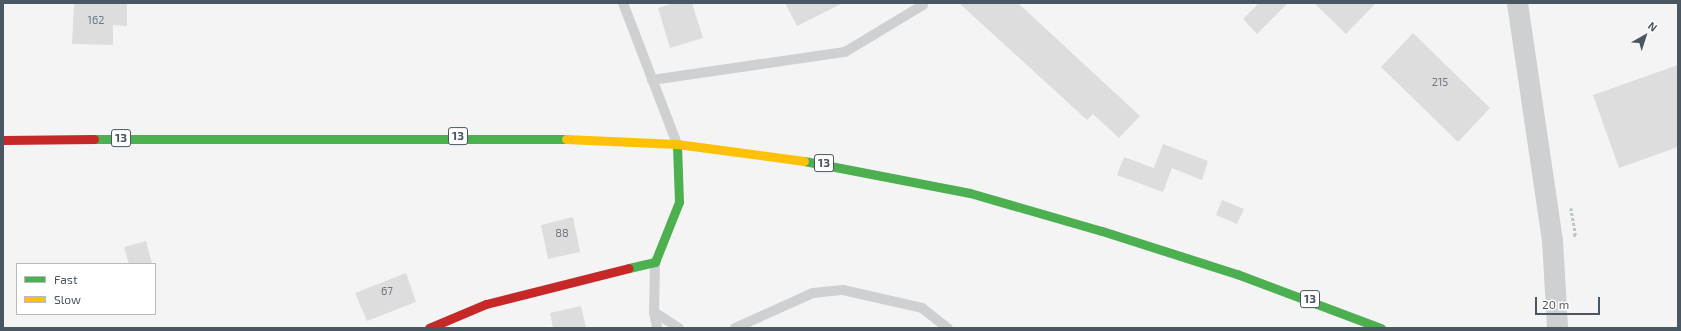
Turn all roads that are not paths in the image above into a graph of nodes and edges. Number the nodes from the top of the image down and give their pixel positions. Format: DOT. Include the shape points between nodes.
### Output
graph roads {
  1 [pos="623,3"];
  2 [pos="1517,3"];
  3 [pos="922,5"];
  4 [pos="652,80"];
  5 [pos="3,140"];
  6 [pos="677,144"];
  7 [pos="655,262"];
  8 [pos="654,312"];
  9 [pos="755,324"];
  10 [pos="428,328"];
  11 [pos="657,328"];
  12 [pos="679,328"];
  13 [pos="735,328"];
  14 [pos="948,328"];
  15 [pos="1381,328"];
  16 [pos="1557,328"];
  1 -- 4 [label="lane"];
  2 -- 16 [label="street" via="1552,240"];
  3 -- 4 [label="lane" via="845,52"];
  4 -- 6 [label="lane"];
  5 -- 6 [label="main road, 13" via="510,136"];
  6 -- 7 [label="main road" via="678,202"];
  6 -- 15 [label="main road, 13" via="836,165 970,193 1237,274"];
  7 -- 8 [label="lane"];
  7 -- 10 [label="main road" via="486,304"];
  8 -- 11 [label="lane"];
  8 -- 12 [label="lane"];
  9 -- 13 [label="lane"];
  9 -- 14 [label="lane" via="812,293 843,290 922,308"];
}
